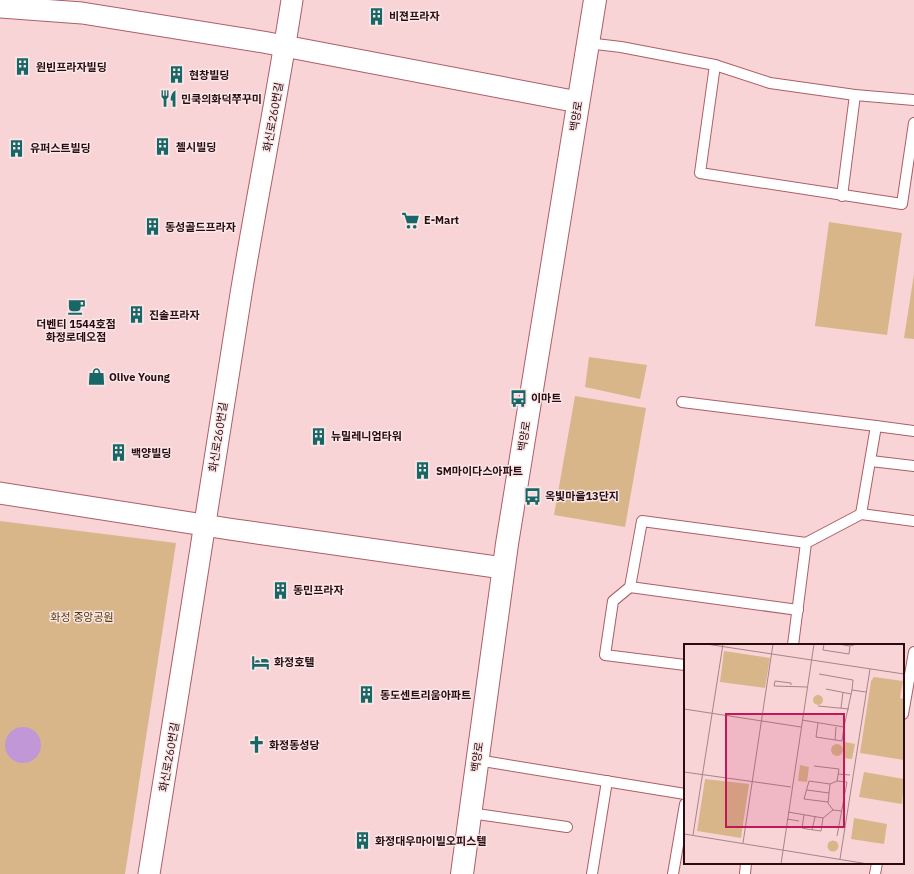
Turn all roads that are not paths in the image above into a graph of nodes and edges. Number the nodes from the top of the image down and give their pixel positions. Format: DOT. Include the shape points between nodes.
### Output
graph roads {
  1 [pos="292,0"];
  2 [pos="595,0"];
  3 [pos="0,7"];
  4 [pos="587,43"];
  5 [pos="286,46"];
  6 [pos="715,65"];
  7 [pos="855,95"];
  8 [pos="914,100"];
  9 [pos="578,102"];
  10 [pos="914,123"];
  11 [pos="842,196"];
  12 [pos="682,402"];
  13 [pos="876,426"];
  14 [pos="914,431"];
  15 [pos="871,461"];
  16 [pos="914,466"];
  17 [pos="0,493"];
  18 [pos="861,514"];
  19 [pos="914,521"];
  20 [pos="204,525"];
  21 [pos="806,543"];
  22 [pos="503,568"];
  23 [pos="630,588"];
  24 [pos="798,610"];
  25 [pos="793,644"];
  26 [pos="914,652"];
  27 [pos="684,665"];
  28 [pos="904,708"];
  29 [pos="477,760"];
  30 [pos="607,781"];
  31 [pos="684,794"];
  32 [pos="684,810"];
  33 [pos="470,813"];
  34 [pos="567,827"];
  35 [pos="746,864"];
  36 [pos="877,864"];
  37 [pos="149,874"];
  38 [pos="462,874"];
  39 [pos="592,874"];
  40 [pos="674,874"];
  41 [pos="744,874"];
  42 [pos="876,874"];
  1 -- 5 [label="street, 화신로260번길"];
  2 -- 4 [label="street, 백양로"];
  3 -- 5 [label="street" via="82,14"];
  4 -- 6 [label="lane"];
  4 -- 9 [label="street, 백양로"];
  5 -- 9 [label="street"];
  5 -- 20 [label="street, 화신로260번길" via="241,291"];
  6 -- 7 [label="lane" via="770,83"];
  6 -- 11 [label="lane" via="700,173"];
  7 -- 8 [label="lane"];
  7 -- 11 [label="lane"];
  9 -- 22 [label="street, 백양로"];
  10 -- 11 [label="lane" via="902,204"];
  12 -- 13 [label="lane"];
  13 -- 14 [label="lane"];
  13 -- 15 [label="lane"];
  15 -- 16 [label="lane"];
  15 -- 18 [label="lane"];
  17 -- 20 [label="street"];
  18 -- 19 [label="lane"];
  18 -- 21 [label="lane"];
  20 -- 22 [label="street"];
  20 -- 37 [label="street, 화신로260번길"];
  21 -- 23 [label="lane" via="642,521"];
  21 -- 24 [label="lane"];
  22 -- 29 [label="street, 백양로"];
  23 -- 24 [label="lane"];
  23 -- 27 [label="lane" via="613,601 605,655"];
  24 -- 25 [label="lane"];
  26 -- 28 [label="lane"];
  29 -- 30 [label="lane"];
  29 -- 33 [label="street, 백양로"];
  30 -- 31 [label="lane"];
  30 -- 39 [label="lane"];
  32 -- 40 [label="lane"];
  33 -- 34 [label="lane"];
  33 -- 38 [label="street, 백양로"];
  35 -- 41 [label="lane"];
  36 -- 42 [label="lane"];
}
